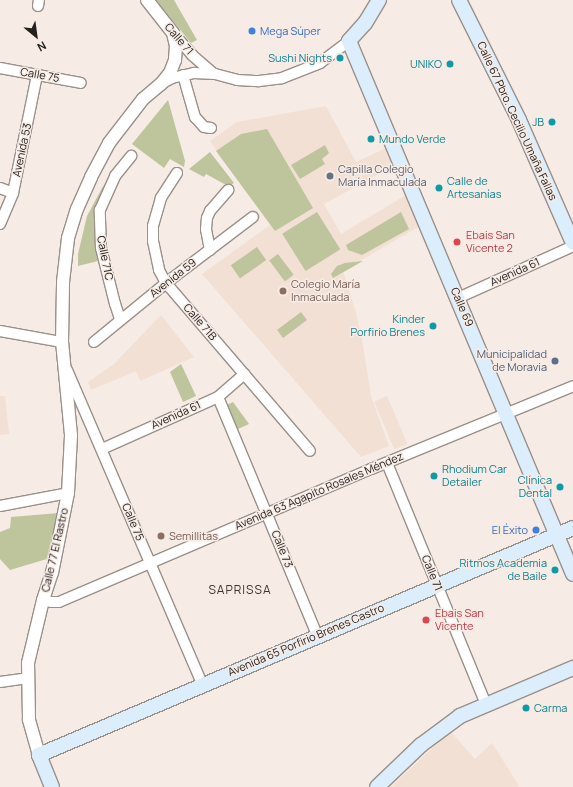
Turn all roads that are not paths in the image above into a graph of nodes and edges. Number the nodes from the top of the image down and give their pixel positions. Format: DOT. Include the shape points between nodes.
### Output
graph roads {
  1 [pos="147,0"];
  2 [pos="379,0"];
  3 [pos="459,0"];
  4 [pos="173,33"];
  5 [pos="349,41"];
  6 [pos="0,68"];
  7 [pos="215,74"];
  8 [pos="37,75"];
  9 [pos="183,75"];
  10 [pos="81,83"];
  11 [pos="161,84"];
  12 [pos="211,128"];
  13 [pos="131,156"];
  14 [pos="177,173"];
  15 [pos="0,188"];
  16 [pos="228,190"];
  17 [pos="13,194"];
  18 [pos="254,216"];
  19 [pos="0,224"];
  20 [pos="573,243"];
  21 [pos="573,246"];
  22 [pos="210,250"];
  23 [pos="166,283"];
  24 [pos="458,298"];
  25 [pos="120,319"];
  26 [pos="0,332"];
  27 [pos="62,342"];
  28 [pos="94,342"];
  29 [pos="63,360"];
  30 [pos="244,374"];
  31 [pos="573,386"];
  32 [pos="218,397"];
  33 [pos="506,413"];
  34 [pos="102,449"];
  35 [pos="310,451"];
  36 [pos="386,463"];
  37 [pos="68,493"];
  38 [pos="0,506"];
  39 [pos="267,513"];
  40 [pos="573,528"];
  41 [pos="557,534"];
  42 [pos="151,562"];
  43 [pos="573,574"];
  44 [pos="437,585"];
  45 [pos="43,600"];
  46 [pos="317,636"];
  47 [pos="573,668"];
  48 [pos="28,678"];
  49 [pos="0,682"];
  50 [pos="202,684"];
  51 [pos="486,704"];
  52 [pos="39,755"];
  53 [pos="52,787"];
  54 [pos="377,787"];
  1 -- 4 [label="street, Calle 71"];
  2 -- 5 [label="main road" via="365,23"];
  3 -- 20 [label="main road, Calle 67 Pbro. Cecilio Umaña Fallas" via="519,120"];
  4 -- 7 [label="street, Calle 71" via="192,55"];
  4 -- 11 [label="street, Calle 77 El Rastro" via="176,60"];
  5 -- 7 [label="street" via="320,63 282,78 259,81"];
  5 -- 24 [label="main road, Calle 69"];
  6 -- 8 [label="street, Calle 75"];
  7 -- 9 [label="street"];
  8 -- 10 [label="street, Calle 75"];
  8 -- 17 [label="street, Avenida 53"];
  9 -- 11 [label="street"];
  9 -- 12 [label="street" via="195,117 204,127"];
  11 -- 27 [label="street, Calle 77 El Rastro" via="144,99 109,143 77,209 68,238 63,282"];
  13 -- 25 [label="street, Calle 71C" via="115,176 100,210 101,248"];
  14 -- 23 [label="street, Calle 71B" via="161,198 153,226 155,256"];
  15 -- 17 [label="street"];
  16 -- 22 [label="street" via="210,210 207,218 206,229"];
  17 -- 19 [label="street, Avenida 53"];
  18 -- 22 [label="street, Avenida 59"];
  21 -- 24 [label="street, Avenida 61"];
  22 -- 23 [label="street, Avenida 59"];
  23 -- 25 [label="street, Avenida 59"];
  23 -- 30 [label="street, Calle 71B"];
  24 -- 33 [label="main road, Calle 69"];
  25 -- 28 [label="street, Avenida 59"];
  26 -- 27 [label="street"];
  27 -- 29 [label="street, Calle 77 El Rastro"];
  29 -- 34 [label="street, Calle 75"];
  29 -- 37 [label="street, Calle 77 El Rastro" via="71,435"];
  30 -- 32 [label="street, Avenida 61"];
  30 -- 35 [label="street, Calle 71B"];
  31 -- 33 [label="street, Avenida 63 Agapito Rosales Méndez"];
  32 -- 34 [label="street, Avenida 61"];
  32 -- 39 [label="street, Calle 73"];
  33 -- 36 [label="street, Avenida 63 Agapito Rosales Méndez"];
  33 -- 41 [label="main road, Calle 69"];
  34 -- 42 [label="street, Calle 75"];
  36 -- 39 [label="street, Avenida 63 Agapito Rosales Méndez"];
  36 -- 44 [label="street, Calle 71"];
  37 -- 38 [label="street"];
  37 -- 45 [label="street, Calle 77 El Rastro" via="52,573"];
  39 -- 42 [label="street, Avenida 63 Agapito Rosales Méndez"];
  39 -- 46 [label="street, Calle 73"];
  40 -- 41 [label="main road, Avenida 65 Porfirio Brenes Castro"];
  41 -- 43 [label="main road, Calle 69"];
  41 -- 44 [label="main road, Avenida 65 Porfirio Brenes Castro"];
  42 -- 45 [label="street, Avenida 63 Agapito Rosales Méndez" via="59,602"];
  42 -- 50 [label="street, Calle 75"];
  44 -- 46 [label="main road, Avenida 65 Porfirio Brenes Castro"];
  44 -- 51 [label="street, Calle 71"];
  45 -- 48 [label="street, Calle 77 El Rastro" via="28,663"];
  46 -- 50 [label="main road, Avenida 65 Porfirio Brenes Castro"];
  47 -- 51 [label="main road"];
  48 -- 49 [label="street"];
  48 -- 52 [label="street, Calle 77 El Rastro" via="29,719"];
  50 -- 52 [label="main road, Avenida 65 Porfirio Brenes Castro"];
  51 -- 54 [label="main road" via="460,716 436,732"];
  52 -- 53 [label="main road"];
}
